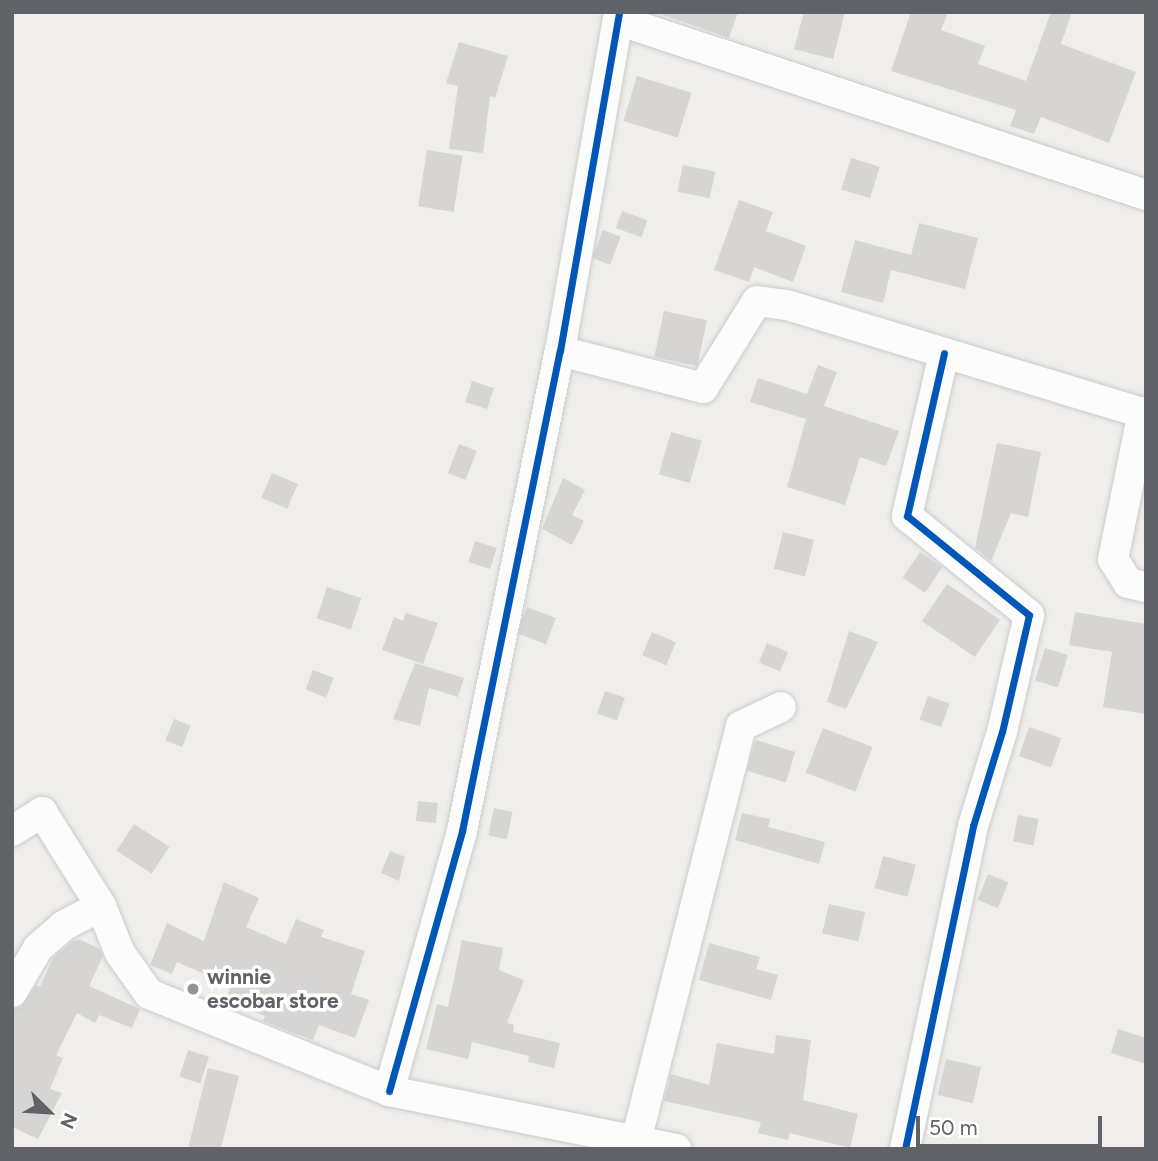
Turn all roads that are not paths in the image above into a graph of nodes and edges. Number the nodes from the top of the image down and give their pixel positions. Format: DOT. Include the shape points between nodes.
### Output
graph roads {
  1 [pos="619,16"];
  2 [pos="1146,195"];
  3 [pos="560,351"];
  4 [pos="944,353"];
  5 [pos="1144,413"];
  6 [pos="1146,587"];
  7 [pos="781,707"];
  8 [pos="12,831"];
  9 [pos="101,906"];
  10 [pos="12,992"];
  11 [pos="389,1091"];
  12 [pos="579,1139"];
  13 [pos="636,1141"];
  14 [pos="676,1149"];
  15 [pos="905,1149"];
  1 -- 2 [label="street"];
  1 -- 3 [label="street"];
  3 -- 4 [label="street" via="703,388 757,301 787,305"];
  3 -- 11 [label="street" via="462,831"];
  4 -- 5 [label="street"];
  4 -- 15 [label="street" via="907,516 1029,615 1002,732 973,826"];
  5 -- 6 [label="street" via="1113,559 1128,583"];
  7 -- 13 [label="street" via="741,726"];
  8 -- 9 [label="street" via="41,813"];
  9 -- 10 [label="street" via="63,926 38,948"];
  9 -- 11 [label="street" via="120,953 149,994"];
  11 -- 12 [label="street"];
  12 -- 13 [label="street"];
  13 -- 14 [label="street"];
}
